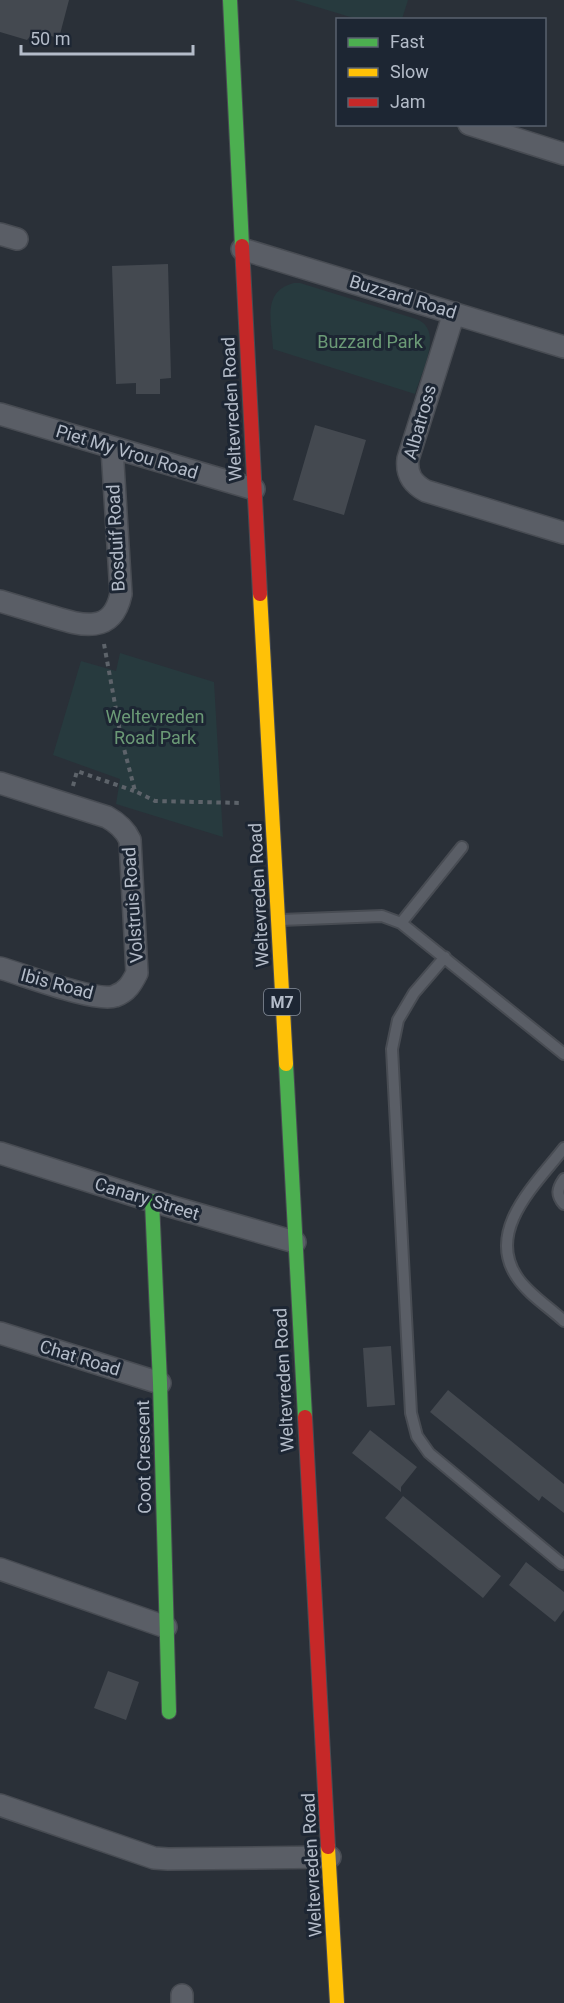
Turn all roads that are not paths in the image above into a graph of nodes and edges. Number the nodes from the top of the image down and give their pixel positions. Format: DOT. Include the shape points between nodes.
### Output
graph roads {
  1 [pos="230,0"];
  2 [pos="475,126"];
  3 [pos="564,154"];
  4 [pos="242,249"];
  5 [pos="454,313"];
  6 [pos="564,347"];
  7 [pos="0,414"];
  8 [pos="112,448"];
  9 [pos="254,489"];
  10 [pos="564,533"];
  11 [pos="0,601"];
  12 [pos="0,783"];
  13 [pos="462,847"];
  14 [pos="278,920"];
  15 [pos="401,923"];
  16 [pos="445,957"];
  17 [pos="0,968"];
  18 [pos="114,997"];
  19 [pos="564,1054"];
  20 [pos="564,1149"];
  21 [pos="0,1152"];
  22 [pos="564,1179"];
  23 [pos="152,1202"];
  24 [pos="564,1204"];
  25 [pos="295,1242"];
  26 [pos="564,1321"];
  27 [pos="0,1333"];
  28 [pos="160,1383"];
  29 [pos="562,1564"];
  30 [pos="0,1569"];
  31 [pos="166,1627"];
  32 [pos="169,1712"];
  33 [pos="0,1805"];
  34 [pos="330,1857"];
  35 [pos="337,2003"];
  1 -- 4 [label="main road, Weltevreden Road / M7"];
  2 -- 3 [label="street"];
  4 -- 5 [label="street, Buzzard Road"];
  4 -- 9 [label="main road, Weltevreden Road / M7"];
  5 -- 6 [label="street, Buzzard Road"];
  5 -- 10 [label="street, Albatross" via="408,459 411,478 426,491"];
  7 -- 8 [label="street, Piet My Vrou Road"];
  8 -- 9 [label="street, Piet My Vrou Road"];
  8 -- 11 [label="street, Bosduif Road" via="121,594 118,607 100,623 86,626"];
  9 -- 14 [label="main road, Weltevreden Road / M7"];
  12 -- 18 [label="street, Volstruis Road" via="108,817 127,834 137,973 131,986"];
  13 -- 15 [label="lane"];
  14 -- 15 [label="lane" via="382,916"];
  14 -- 25 [label="main road, Weltevreden Road / M7"];
  15 -- 16 [label="lane"];
  16 -- 19 [label="lane"];
  16 -- 29 [label="lane" via="414,993 398,1020 392,1049 411,1413 417,1436 429,1453"];
  17 -- 18 [label="street, Ibis Road" via="88,995"];
  20 -- 26 [label="lane" via="514,1215 506,1249 518,1279"];
  21 -- 23 [label="street, Canary Street"];
  22 -- 24 [label="lane" via="557,1192"];
  23 -- 25 [label="street, Canary Street"];
  23 -- 28 [label="main road, Coot Crescent"];
  25 -- 34 [label="main road, Weltevreden Road / M7"];
  27 -- 28 [label="street, Chat Road"];
  28 -- 31 [label="main road, Coot Crescent"];
  30 -- 31 [label="street"];
  31 -- 32 [label="main road, Coot Crescent"];
  33 -- 34 [label="street" via="154,1858"];
  34 -- 35 [label="main road, Weltevreden Road / M7"];
}
